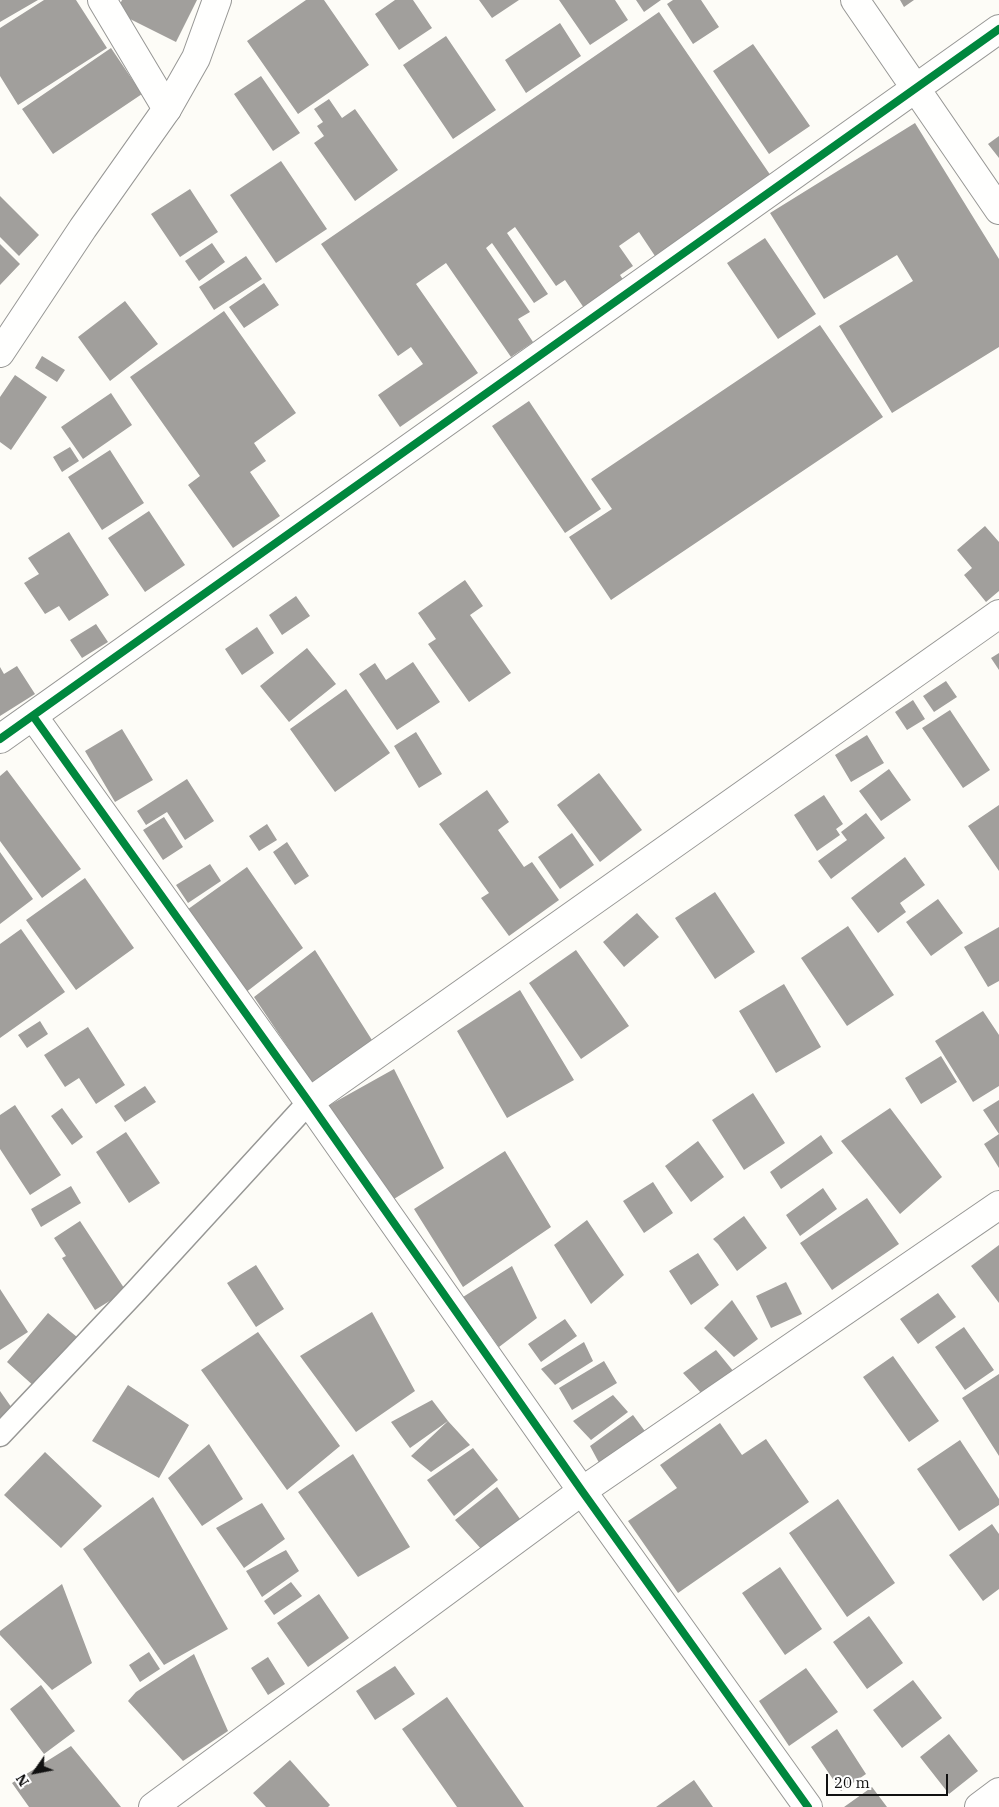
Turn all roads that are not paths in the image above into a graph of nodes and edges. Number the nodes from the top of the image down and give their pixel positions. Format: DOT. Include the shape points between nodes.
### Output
graph roads {
  1 [pos="102,0"];
  2 [pos="217,0"];
  3 [pos="855,0"];
  4 [pos="999,29"];
  5 [pos="915,87"];
  6 [pos="167,109"];
  7 [pos="999,210"];
  8 [pos="0,353"];
  9 [pos="999,614"];
  10 [pos="32,716"];
  11 [pos="0,739"];
  12 [pos="309,1102"];
  13 [pos="999,1205"];
  14 [pos="0,1435"];
  15 [pos="582,1491"];
  16 [pos="999,1792"];
  17 [pos="153,1807"];
  18 [pos="808,1807"];
  19 [pos="979,1807"];
  1 -- 6 [label="street"];
  2 -- 6 [label="street" via="196,58"];
  3 -- 5 [label="street"];
  4 -- 5 [label="street"];
  5 -- 7 [label="street"];
  5 -- 10 [label="street"];
  6 -- 8 [label="street"];
  9 -- 12 [label="street"];
  10 -- 11 [label="street"];
  10 -- 12 [label="street"];
  12 -- 14 [label="lane"];
  12 -- 15 [label="street"];
  13 -- 15 [label="street"];
  15 -- 17 [label="street"];
  15 -- 18 [label="street"];
  16 -- 19 [label="street"];
}
